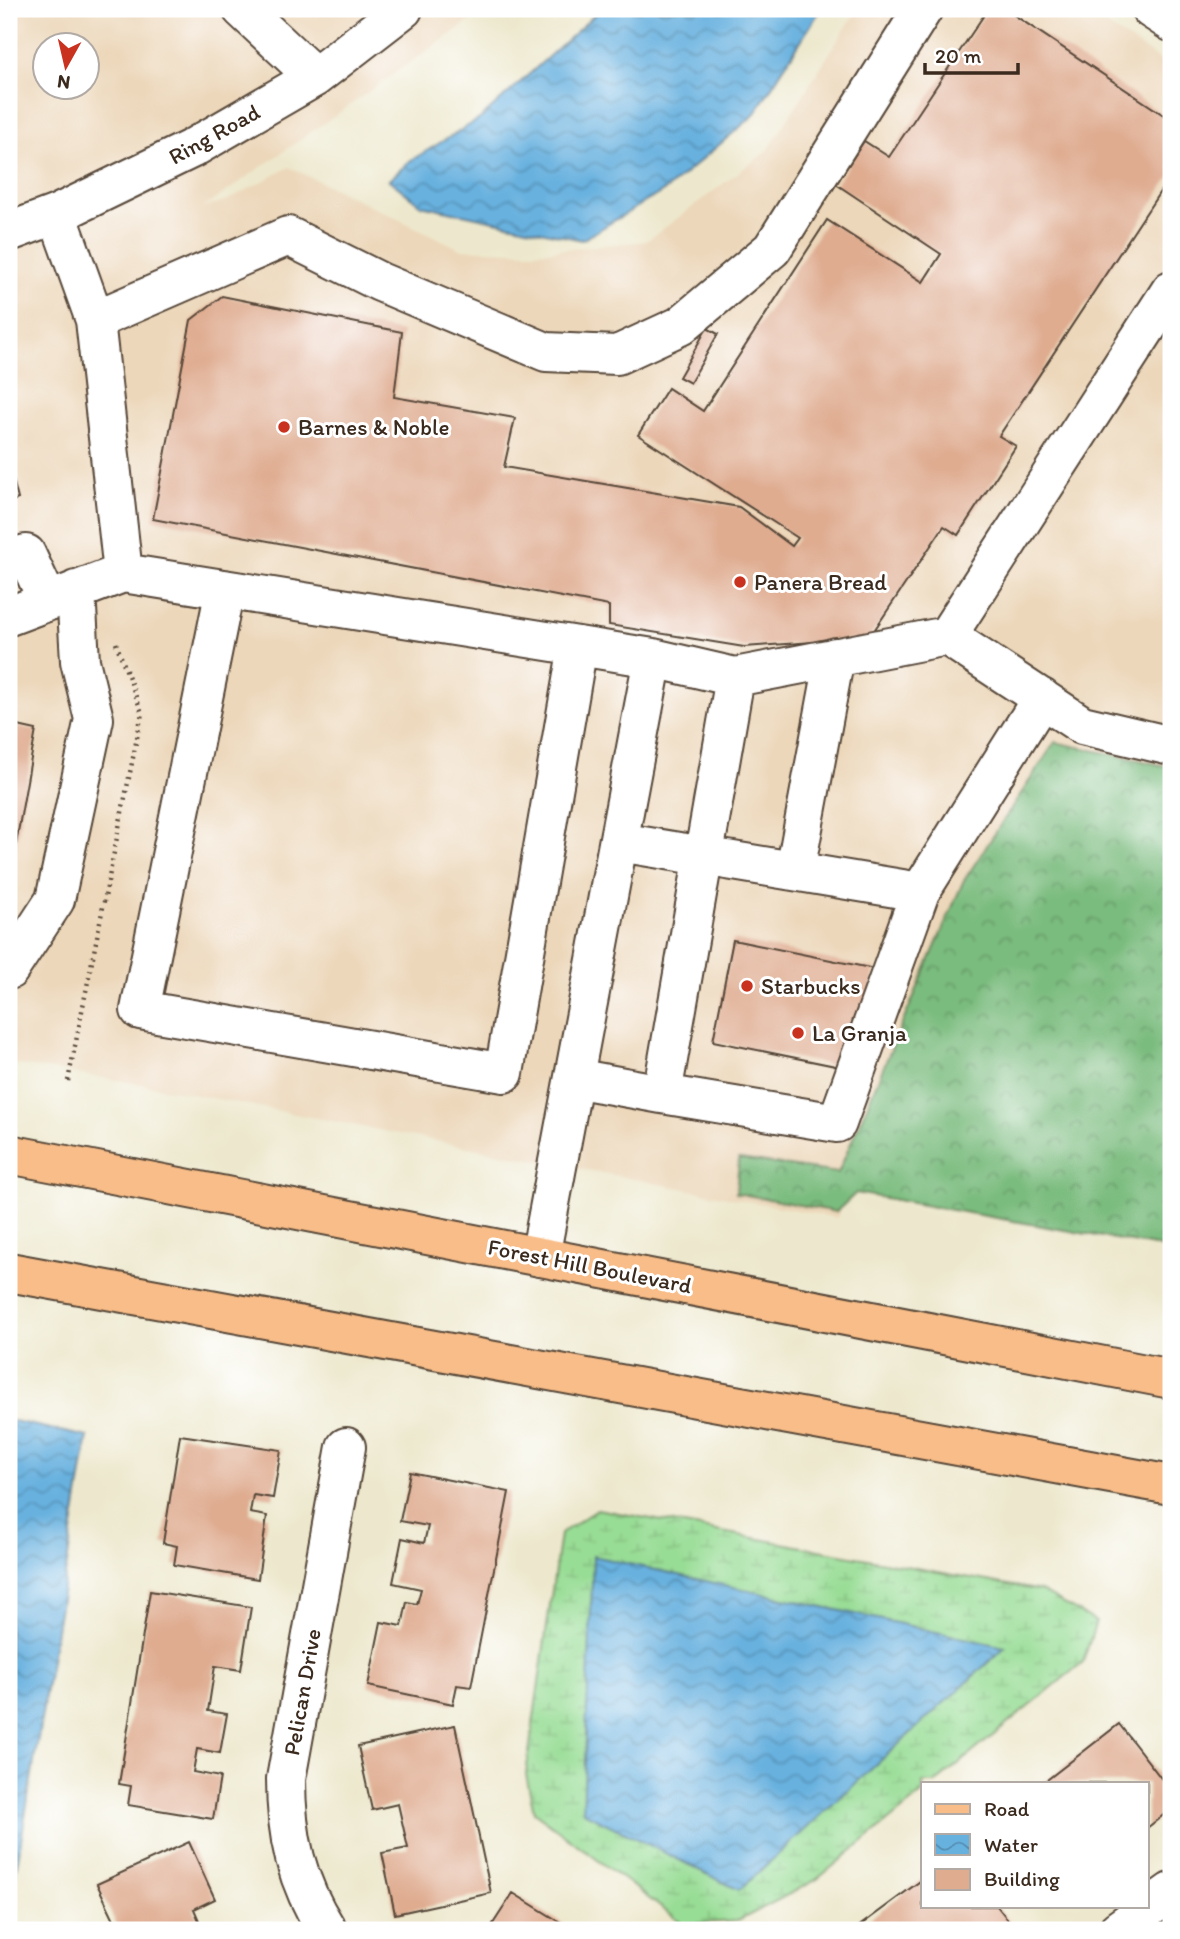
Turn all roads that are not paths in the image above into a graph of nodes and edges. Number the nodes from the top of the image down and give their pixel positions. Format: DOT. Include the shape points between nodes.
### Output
graph roads {
  1 [pos="242,9"];
  2 [pos="403,9"];
  3 [pos="923,9"];
  4 [pos="1151,9"];
  5 [pos="1171,22"];
  6 [pos="315,77"];
  7 [pos="57,214"];
  8 [pos="9,232"];
  9 [pos="1171,290"];
  10 [pos="95,320"];
  11 [pos="9,559"];
  12 [pos="123,573"];
  13 [pos="225,589"];
  14 [pos="62,596"];
  15 [pos="9,616"];
  16 [pos="947,636"];
  17 [pos="578,646"];
  18 [pos="835,657"];
  19 [pos="653,658"];
  20 [pos="735,677"];
  21 [pos="1042,698"];
  22 [pos="1171,746"];
  23 [pos="619,842"];
  24 [pos="703,857"];
  25 [pos="795,872"];
  26 [pos="920,892"];
  27 [pos="9,970"];
  28 [pos="573,1078"];
  29 [pos="662,1094"];
  30 [pos="9,1154"];
  31 [pos="540,1257"];
  32 [pos="9,1272"];
  33 [pos="1171,1378"];
  34 [pos="346,1447"];
  35 [pos="1171,1485"];
  36 [pos="1171,1892"];
  37 [pos="327,1930"];
  38 [pos="1118,1930"];
  1 -- 6 [label="street"];
  2 -- 6 [label="street, Ring Road"];
  3 -- 10 [label="street" via="772,249 680,326 617,355 547,352 380,282 288,236"];
  4 -- 5 [label="street"];
  6 -- 7 [label="street, Ring Road" via="191,149"];
  7 -- 8 [label="street, Ring Road"];
  7 -- 10 [label="street"];
  9 -- 16 [label="street"];
  10 -- 12 [label="street"];
  11 -- 14 [label="street" via="26,554"];
  12 -- 13 [label="street"];
  12 -- 14 [label="street"];
  13 -- 17 [label="street"];
  13 -- 17 [label="street" via="140,1010 504,1073"];
  14 -- 15 [label="street"];
  14 -- 27 [label="street" via="93,719 55,900"];
  16 -- 18 [label="street"];
  16 -- 21 [label="street"];
  17 -- 19 [label="street"];
  18 -- 20 [label="street"];
  18 -- 25 [label="street"];
  19 -- 20 [label="street"];
  19 -- 23 [label="street"];
  20 -- 24 [label="street"];
  21 -- 22 [label="street" via="1082,725"];
  21 -- 26 [label="street"];
  23 -- 24 [label="street"];
  23 -- 28 [label="street"];
  24 -- 25 [label="street"];
  24 -- 29 [label="street"];
  25 -- 26 [label="street"];
  26 -- 29 [label="street" via="837,1123"];
  28 -- 29 [label="street"];
  28 -- 31 [label="street"];
  30 -- 31 [label="main road, Forest Hill Boulevard"];
  31 -- 33 [label="main road, Forest Hill Boulevard"];
  32 -- 35 [label="main road"];
  34 -- 37 [label="street, Pelican Drive" via="286,1779 286,1822 294,1863"];
  36 -- 38 [label="street"];
}
